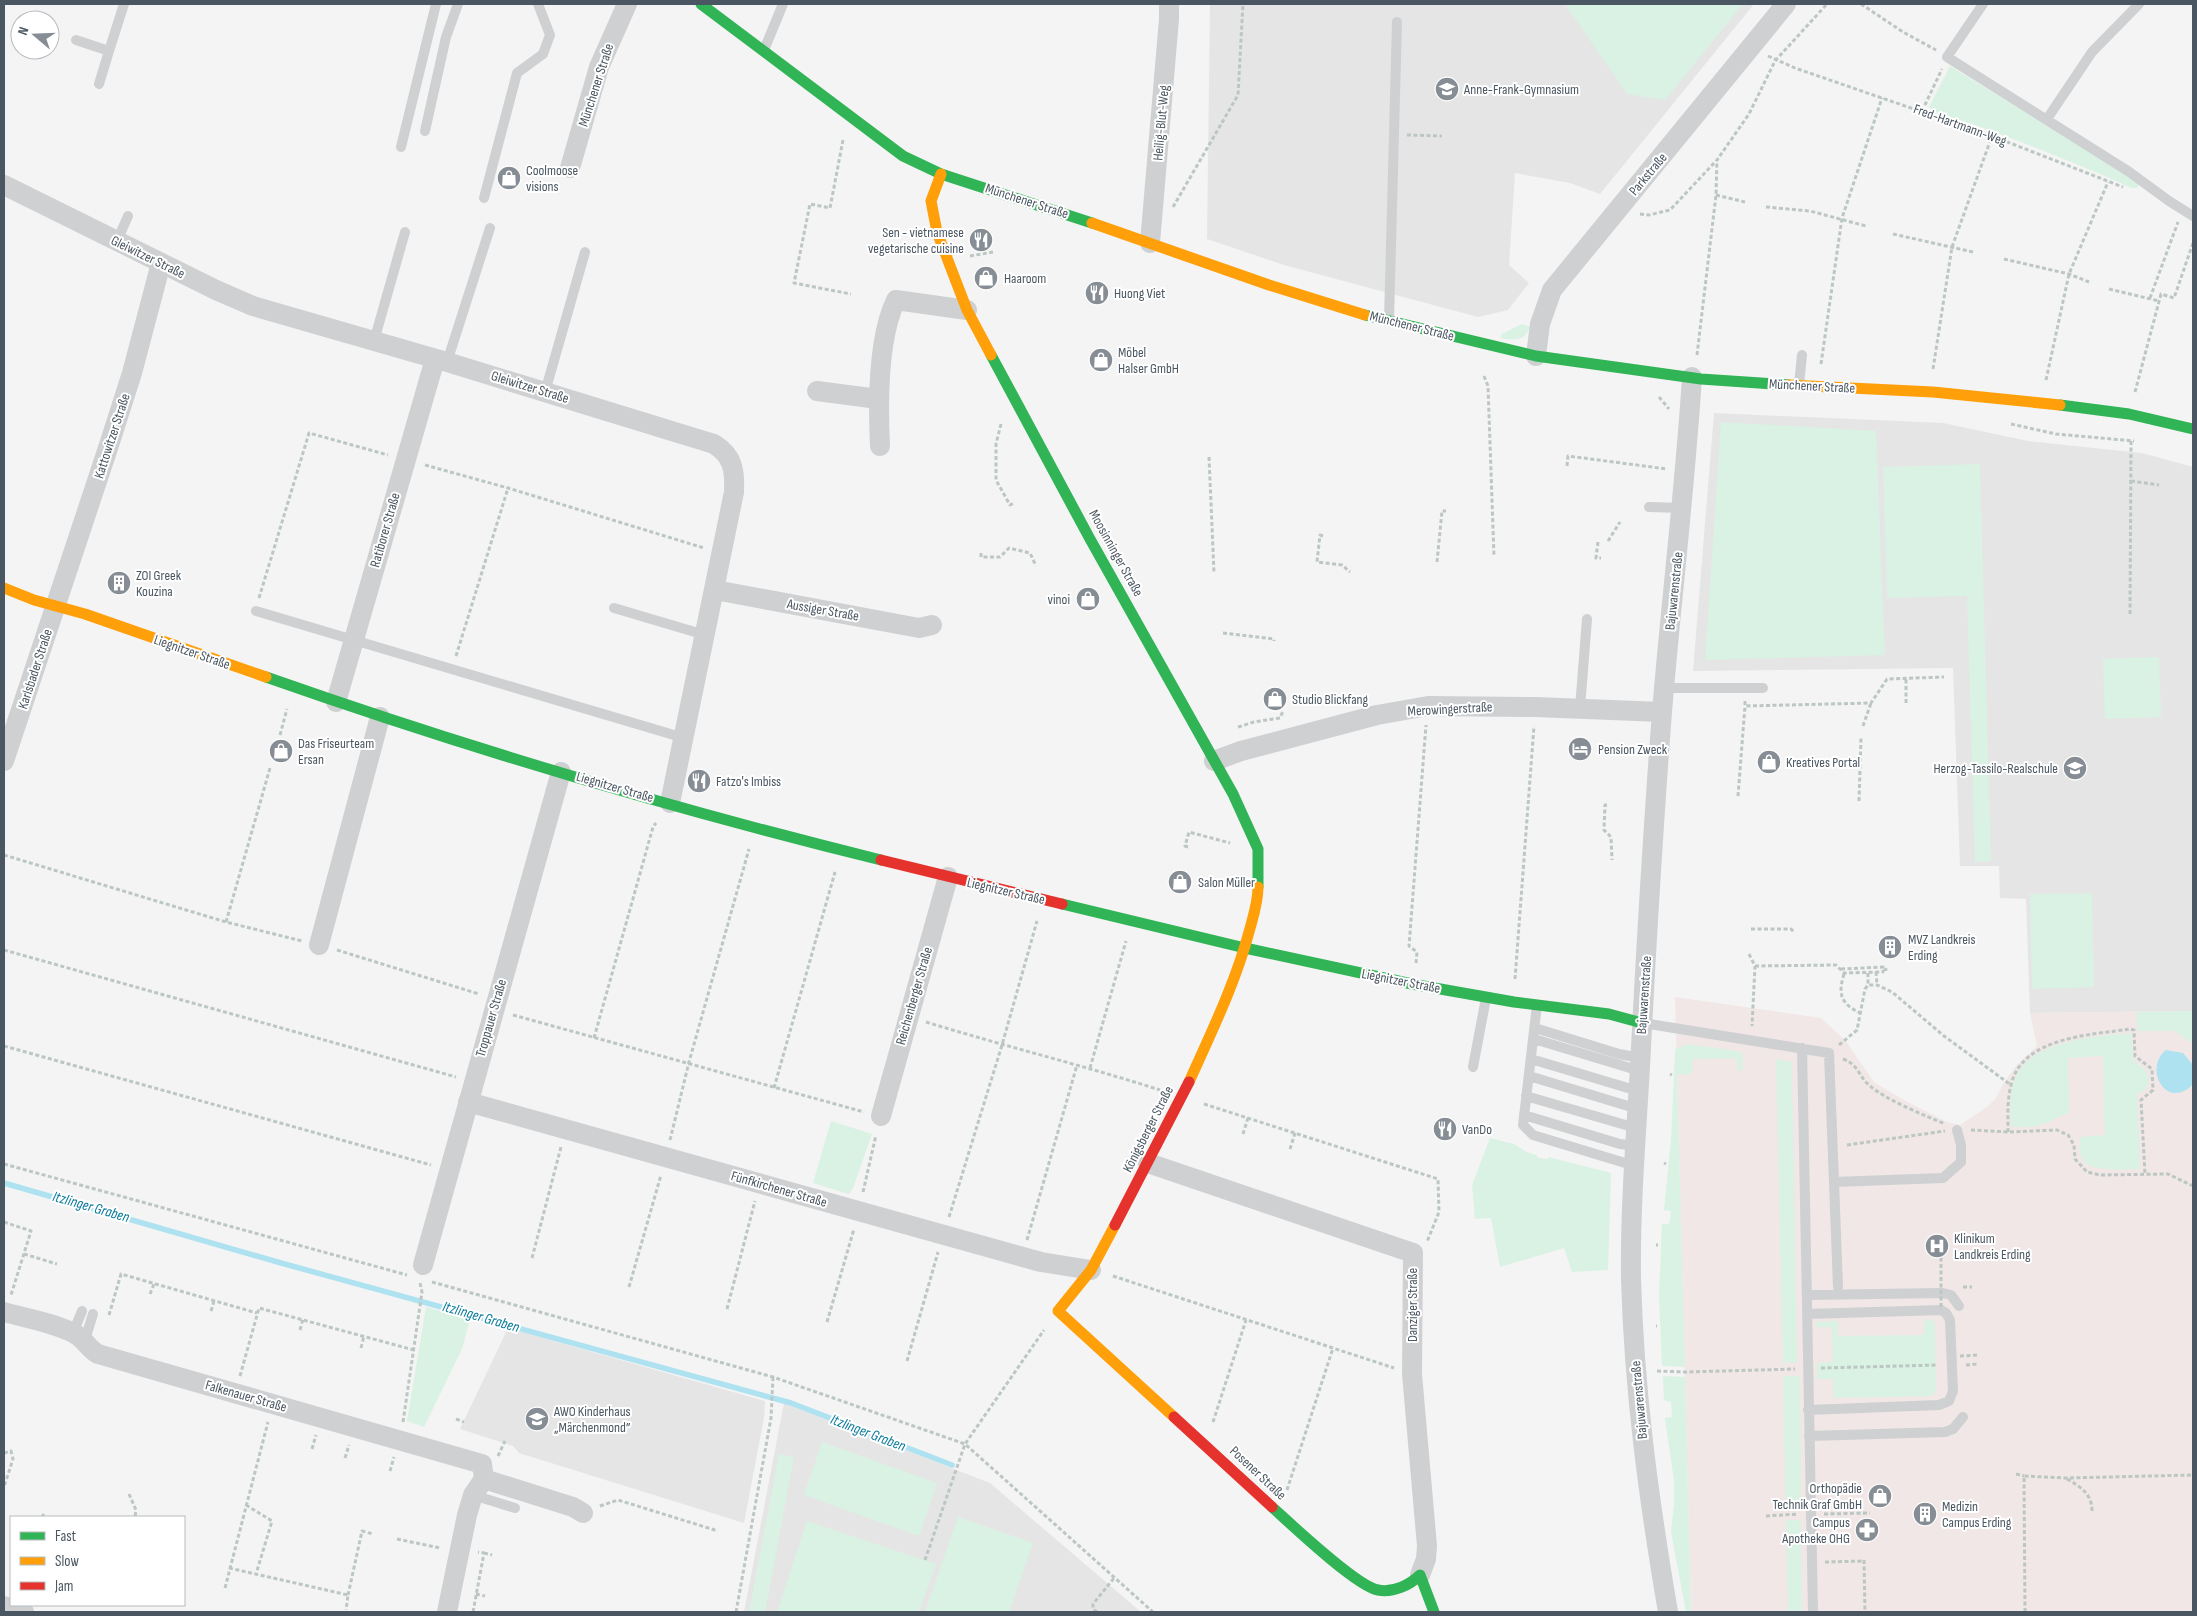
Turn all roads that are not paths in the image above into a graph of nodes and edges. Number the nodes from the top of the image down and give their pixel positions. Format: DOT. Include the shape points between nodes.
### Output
graph roads {
  1 [pos="124,4"];
  2 [pos="436,4"];
  3 [pos="458,4"];
  4 [pos="538,4"];
  5 [pos="627,4"];
  6 [pos="701,4"];
  7 [pos="783,4"];
  8 [pos="1169,4"];
  9 [pos="1786,4"];
  10 [pos="1983,4"];
  11 [pos="2139,4"];
  12 [pos="1397,22"];
  13 [pos="76,40"];
  14 [pos="109,51"];
  15 [pos="763,51"];
  16 [pos="99,84"];
  17 [pos="2047,119"];
  18 [pos="425,131"];
  19 [pos="401,147"];
  20 [pos="570,168"];
  21 [pos="941,174"];
  22 [pos="4,185"];
  23 [pos="484,198"];
  24 [pos="128,216"];
  25 [pos="2193,216"];
  26 [pos="490,228"];
  27 [pos="405,232"];
  28 [pos="117,242"];
  29 [pos="1150,243"];
  30 [pos="585,252"];
  31 [pos="161,263"];
  32 [pos="967,310"];
  33 [pos="1389,321"];
  34 [pos="374,341"];
  35 [pos="1802,355"];
  36 [pos="1536,356"];
  37 [pos="441,360"];
  38 [pos="1694,368"];
  39 [pos="1799,386"];
  40 [pos="545,392"];
  41 [pos="818,392"];
  42 [pos="878,399"];
  43 [pos="2193,429"];
  44 [pos="880,446"];
  45 [pos="1649,507"];
  46 [pos="1682,508"];
  47 [pos="4,588"];
  48 [pos="715,590"];
  49 [pos="56,606"];
  50 [pos="614,608"];
  51 [pos="256,610"];
  52 [pos="1587,619"];
  53 [pos="932,625"];
  54 [pos="705,634"];
  55 [pos="354,640"];
  56 [pos="1664,688"];
  57 [pos="1763,688"];
  58 [pos="336,702"];
  59 [pos="1580,708"];
  60 [pos="1662,712"];
  61 [pos="380,716"];
  62 [pos="684,738"];
  63 [pos="4,761"];
  64 [pos="1214,762"];
  65 [pos="561,772"];
  66 [pos="670,803"];
  67 [pos="948,877"];
  68 [pos="320,945"];
  69 [pos="1245,948"];
  70 [pos="1487,997"];
  71 [pos="1537,1004"];
  72 [pos="1642,1023"];
  73 [pos="1534,1033"];
  74 [pos="1802,1048"];
  75 [pos="1531,1059"];
  76 [pos="1473,1068"];
  77 [pos="1529,1076"];
  78 [pos="1526,1096"];
  79 [pos="1638,1100"];
  80 [pos="468,1102"];
  81 [pos="1524,1115"];
  82 [pos="881,1116"];
  83 [pos="1957,1130"];
  84 [pos="1148,1163"];
  85 [pos="1635,1166"];
  86 [pos="1834,1182"];
  87 [pos="1091,1270"];
  88 [pos="417,1273"];
  89 [pos="1838,1287"];
  90 [pos="1807,1295"];
  91 [pos="1959,1306"];
  92 [pos="82,1310"];
  93 [pos="5,1312"];
  94 [pos="1058,1312"];
  95 [pos="93,1314"];
  96 [pos="1807,1314"];
  97 [pos="79,1336"];
  98 [pos="1808,1410"];
  99 [pos="1962,1417"];
  100 [pos="1809,1436"];
  101 [pos="478,1487"];
  102 [pos="515,1508"];
  103 [pos="583,1512"];
  104 [pos="1420,1575"];
  105 [pos="4,1606"];
  106 [pos="24,1612"];
  107 [pos="447,1612"];
  108 [pos="1434,1612"];
  109 [pos="1668,1612"];
  110 [pos="1812,1612"];
  1 -- 14 [label="lane"];
  2 -- 19 [label="lane"];
  3 -- 18 [label="lane" via="446,37"];
  4 -- 23 [label="lane" via="550,35 543,54 517,73"];
  5 -- 20 [label="street, Münchener Straße" via="600,67"];
  6 -- 15 [label="street, Münchener Straße"];
  7 -- 15 [label="lane"];
  8 -- 29 [label="street, Heilig-Blut-Weg"];
  9 -- 36 [label="street, Parkstraße" via="1552,290 1540,324"];
  10 -- 17 [label="lane" via="1948,57"];
  11 -- 17 [label="lane" via="2092,52"];
  12 -- 33 [label="lane"];
  13 -- 14 [label="lane"];
  14 -- 16 [label="lane"];
  15 -- 21 [label="street, Münchener Straße" via="903,156"];
  17 -- 25 [label="lane"];
  21 -- 29 [label="street, Münchener Straße"];
  21 -- 32 [label="street, Moosinninger Straße" via="931,202 937,232"];
  22 -- 28 [label="street, Gleiwitzer Straße"];
  24 -- 28 [label="lane"];
  26 -- 37 [label="lane"];
  27 -- 34 [label="lane"];
  28 -- 31 [label="street, Gleiwitzer Straße"];
  29 -- 33 [label="street, Münchener Straße" via="1298,294"];
  30 -- 40 [label="lane"];
  31 -- 34 [label="street, Gleiwitzer Straße" via="254,306"];
  31 -- 49 [label="street, Kattowitzer Straße" via="132,373"];
  32 -- 42 [label="street" via="896,300 888,316"];
  32 -- 64 [label="street, Moosinninger Straße"];
  33 -- 36 [label="street, Münchener Straße"];
  34 -- 37 [label="street, Gleiwitzer Straße"];
  35 -- 39 [label="lane"];
  36 -- 38 [label="street, Münchener Straße"];
  37 -- 40 [label="street, Gleiwitzer Straße"];
  37 -- 55 [label="street, Ratiborer Straße" via="406,460"];
  38 -- 39 [label="street, Münchener Straße"];
  38 -- 46 [label="street, Bajuwarenstraße"];
  39 -- 43 [label="street, Münchener Straße" via="1933,392 2040,402 2129,414"];
  40 -- 48 [label="street, Gleiwitzer Straße" via="714,444 724,451 732,464 734,492"];
  41 -- 42 [label="street"];
  42 -- 44 [label="street"];
  45 -- 46 [label="lane"];
  46 -- 56 [label="street, Bajuwarenstraße"];
  47 -- 49 [label="street, Liegnitzer Straße"];
  48 -- 53 [label="street, Aussiger Straße" via="919,628"];
  48 -- 54 [label="street, Gleiwitzer Straße"];
  49 -- 58 [label="street, Liegnitzer Straße"];
  49 -- 63 [label="street, Karlsbader Straße"];
  50 -- 54 [label="lane"];
  51 -- 55 [label="lane"];
  52 -- 59 [label="lane"];
  54 -- 62 [label="street, Gleiwitzer Straße"];
  55 -- 58 [label="street, Ratiborer Straße"];
  55 -- 62 [label="lane"];
  56 -- 57 [label="lane"];
  56 -- 60 [label="street, Bajuwarenstraße"];
  58 -- 61 [label="street, Liegnitzer Straße"];
  59 -- 60 [label="street, Merowingerstraße"];
  59 -- 64 [label="street, Merowingerstraße" via="1428,706 1377,715 1241,751"];
  60 -- 72 [label="street, Bajuwarenstraße"];
  61 -- 65 [label="street, Liegnitzer Straße"];
  61 -- 68 [label="street"];
  62 -- 66 [label="street, Gleiwitzer Straße"];
  64 -- 69 [label="street, Moosinninger Straße" via="1234,794 1258,849 1258,900"];
  65 -- 66 [label="street, Liegnitzer Straße"];
  65 -- 80 [label="street, Troppauer Straße"];
  66 -- 67 [label="street, Liegnitzer Straße"];
  67 -- 69 [label="street, Liegnitzer Straße"];
  67 -- 82 [label="street, Reichenberger Straße"];
  69 -- 70 [label="street, Liegnitzer Straße"];
  69 -- 84 [label="street, Königsberger Straße" via="1182,1097"];
  70 -- 71 [label="street, Liegnitzer Straße"];
  70 -- 76 [label="lane"];
  71 -- 72 [label="street, Liegnitzer Straße" via="1609,1014"];
  71 -- 73 [label="lane"];
  72 -- 74 [label="lane"];
  72 -- 79 [label="street, Bajuwarenstraße"];
  73 -- 75 [label="lane"];
  73 -- 79 [label="lane"];
  74 -- 86 [label="lane" via="1829,1053"];
  74 -- 90 [label="lane"];
  75 -- 77 [label="lane"];
  75 -- 79 [label="lane"];
  77 -- 78 [label="lane"];
  77 -- 79 [label="lane" via="1621,1106"];
  78 -- 79 [label="lane"];
  78 -- 81 [label="lane"];
  79 -- 81 [label="lane" via="1620,1144"];
  79 -- 85 [label="street, Bajuwarenstraße"];
  80 -- 87 [label="street, Fünfkirchener Straße" via="1040,1262"];
  80 -- 88 [label="street, Troppauer Straße"];
  81 -- 85 [label="lane" via="1523,1125 1533,1134"];
  83 -- 86 [label="lane" via="1961,1162 1943,1178"];
  84 -- 87 [label="street, Königsberger Straße"];
  84 -- 104 [label="street, Danziger Straße" via="1412,1253 1412,1374 1427,1546"];
  85 -- 109 [label="street, Bajuwarenstraße" via="1631,1277 1637,1396 1649,1500"];
  86 -- 89 [label="lane"];
  87 -- 94 [label="street, Königsberger Straße"];
  90 -- 91 [label="lane" via="1943,1293 1951,1295"];
  90 -- 96 [label="lane"];
  92 -- 97 [label="lane"];
  93 -- 97 [label="street, Falkenauer Straße"];
  94 -- 104 [label="street, Posener Straße" via="1364,1585 1377,1590 1393,1590 1413,1582"];
  95 -- 97 [label="lane"];
  96 -- 98 [label="lane"];
  96 -- 98 [label="lane" via="1941,1310 1950,1320 1953,1391 1949,1401 1939,1406"];
  97 -- 101 [label="street, Falkenauer Straße" via="98,1354 482,1464"];
  98 -- 100 [label="lane"];
  99 -- 100 [label="lane" via="1953,1429 1944,1432"];
  100 -- 110 [label="lane"];
  101 -- 102 [label="lane"];
  101 -- 103 [label="street" via="573,1507"];
  101 -- 107 [label="street" via="467,1514"];
  104 -- 108 [label="street"];
  105 -- 106 [label="street"];
}
